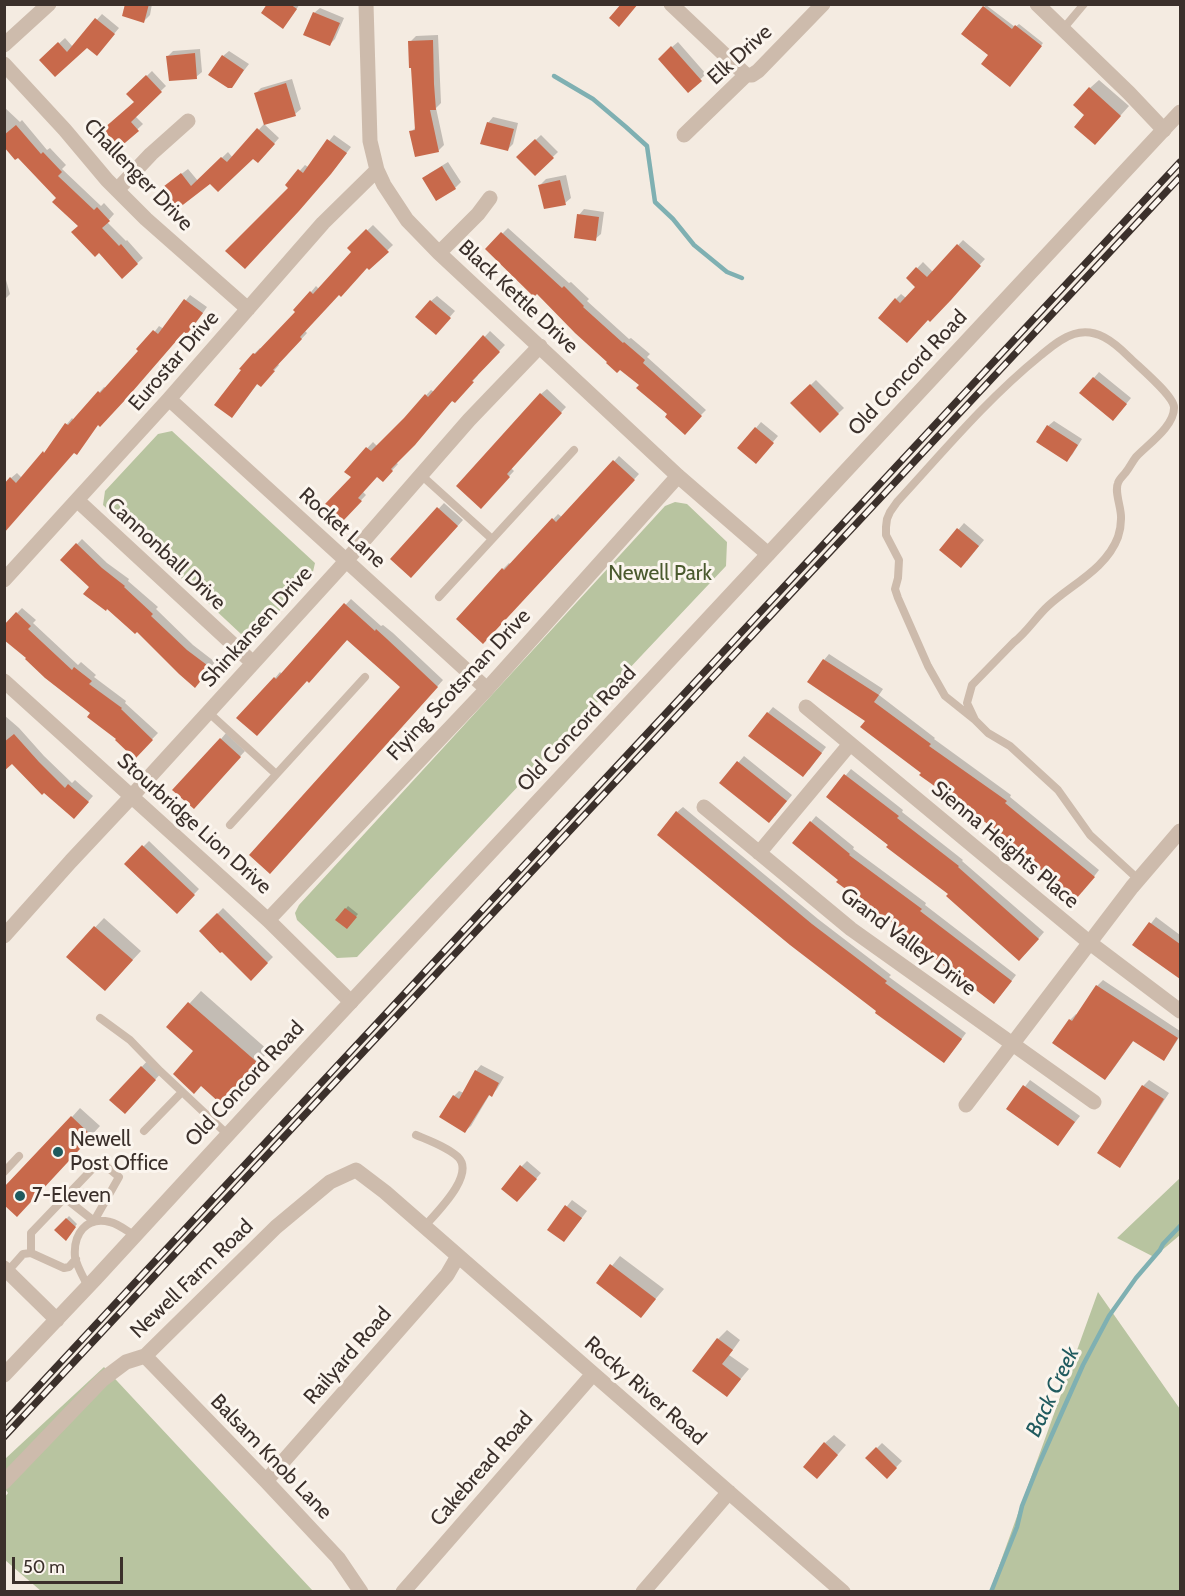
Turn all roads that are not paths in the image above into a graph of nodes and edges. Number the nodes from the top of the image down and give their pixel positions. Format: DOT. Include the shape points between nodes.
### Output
graph roads {
  1 [pos="50,4"];
  2 [pos="366,4"];
  3 [pos="670,4"];
  4 [pos="824,4"];
  5 [pos="1037,4"];
  6 [pos="1084,4"];
  7 [pos="1063,29"];
  8 [pos="4,45"];
  9 [pos="4,64"];
  10 [pos="746,75"];
  11 [pos="1180,112"];
  12 [pos="188,121"];
  13 [pos="1164,130"];
  14 [pos="684,135"];
  15 [pos="377,170"];
  16 [pos="117,190"];
  17 [pos="490,198"];
  18 [pos="439,253"];
  19 [pos="248,309"];
  20 [pos="540,346"];
  21 [pos="170,399"];
  22 [pos="573,450"];
  23 [pos="420,474"];
  24 [pos="678,476"];
  25 [pos="78,501"];
  26 [pos="492,539"];
  27 [pos="768,554"];
  28 [pos="346,561"];
  29 [pos="4,580"];
  30 [pos="440,597"];
  31 [pos="253,663"];
  32 [pos="365,677"];
  33 [pos="4,681"];
  34 [pos="487,689"];
  35 [pos="806,707"];
  36 [pos="208,712"];
  37 [pos="975,720"];
  38 [pos="850,744"];
  39 [pos="276,774"];
  40 [pos="132,796"];
  41 [pos="704,807"];
  42 [pos="230,825"];
  43 [pos="1180,831"];
  44 [pos="759,853"];
  45 [pos="1139,880"];
  46 [pos="268,920"];
  47 [pos="4,936"];
  48 [pos="1090,943"];
  49 [pos="351,1002"];
  50 [pos="1180,1011"];
  51 [pos="100,1018"];
  52 [pos="1012,1045"];
  53 [pos="182,1092"];
  54 [pos="1094,1102"];
  55 [pos="966,1105"];
  56 [pos="144,1131"];
  57 [pos="227,1134"];
  58 [pos="416,1135"];
  59 [pos="19,1156"];
  60 [pos="4,1172"];
  61 [pos="65,1198"];
  62 [pos="94,1221"];
  63 [pos="421,1225"];
  64 [pos="135,1236"];
  65 [pos="31,1253"];
  66 [pos="458,1256"];
  67 [pos="76,1259"];
  68 [pos="6,1270"];
  69 [pos="88,1287"];
  70 [pos="57,1320"];
  71 [pos="145,1356"];
  72 [pos="593,1374"];
  73 [pos="4,1375"];
  74 [pos="266,1481"];
  75 [pos="4,1482"];
  76 [pos="729,1492"];
  77 [pos="361,1592"];
  78 [pos="403,1592"];
  79 [pos="643,1592"];
  80 [pos="843,1592"];
  1 -- 8 [label="street"];
  2 -- 15 [label="street, Black Kettle Drive" via="370,141"];
  3 -- 10 [label="street"];
  4 -- 10 [label="street, Elk Drive" via="758,71"];
  5 -- 7 [label="street"];
  6 -- 7 [label="lane"];
  7 -- 13 [label="street"];
  9 -- 16 [label="street, Challenger Drive"];
  10 -- 14 [label="street, Elk Drive"];
  11 -- 13 [label="street, Old Concord Road"];
  12 -- 16 [label="street"];
  13 -- 27 [label="street, Old Concord Road"];
  15 -- 18 [label="street, Black Kettle Drive" via="407,220"];
  15 -- 19 [label="street, Eurostar Drive"];
  16 -- 19 [label="street, Challenger Drive"];
  17 -- 18 [label="street"];
  18 -- 20 [label="street, Black Kettle Drive"];
  19 -- 21 [label="street, Eurostar Drive"];
  20 -- 23 [label="street, Shinkansen Drive"];
  20 -- 24 [label="street, Black Kettle Drive"];
  21 -- 25 [label="street, Eurostar Drive"];
  21 -- 28 [label="street, Rocket Lane"];
  22 -- 26 [label="lane"];
  23 -- 26 [label="lane"];
  23 -- 28 [label="street, Shinkansen Drive"];
  24 -- 27 [label="street, Black Kettle Drive"];
  24 -- 34 [label="street, Flying Scotsman Drive"];
  25 -- 29 [label="street, Eurostar Drive"];
  25 -- 31 [label="street, Cannonball Drive"];
  26 -- 30 [label="lane"];
  27 -- 49 [label="street, Old Concord Road"];
  28 -- 31 [label="street, Shinkansen Drive"];
  28 -- 34 [label="street, Rocket Lane"];
  31 -- 36 [label="street, Shinkansen Drive"];
  32 -- 39 [label="lane"];
  33 -- 40 [label="street, Stourbridge Lion Drive"];
  34 -- 46 [label="street, Flying Scotsman Drive"];
  35 -- 38 [label="street, Sienna Heights Place"];
  36 -- 39 [label="lane"];
  36 -- 40 [label="street, Shinkansen Drive"];
  37 -- 37 [label="lane" via="945,696 902,608 895,589 899,560 886,535 887,519 897,502 1018,374 1072,334 1096,333 1110,340 1169,396 1174,407 1172,415 1118,483 1120,529 1104,560 1049,605 972,685 967,703"];
  37 -- 45 [label="lane" via="1058,790 1090,835"];
  38 -- 44 [label="street"];
  38 -- 48 [label="street, Sienna Heights Place"];
  39 -- 42 [label="lane"];
  40 -- 46 [label="street, Stourbridge Lion Drive"];
  40 -- 47 [label="street, Shinkansen Drive"];
  41 -- 44 [label="street, Grand Valley Drive"];
  43 -- 45 [label="street"];
  44 -- 52 [label="street, Grand Valley Drive" via="851,929"];
  45 -- 48 [label="street"];
  46 -- 49 [label="street, Stourbridge Lion Drive"];
  48 -- 50 [label="street, Sienna Heights Place"];
  48 -- 52 [label="street"];
  49 -- 57 [label="street, Old Concord Road"];
  51 -- 53 [label="lane" via="130,1040"];
  52 -- 54 [label="street, Grand Valley Drive"];
  52 -- 55 [label="street"];
  53 -- 56 [label="lane"];
  53 -- 57 [label="lane"];
  57 -- 64 [label="street, Old Concord Road"];
  58 -- 63 [label="lane" via="450,1151 463,1164 454,1191"];
  59 -- 60 [label="lane"];
  61 -- 62 [label="lane"];
  61 -- 62 [label="lane" via="100,1161 119,1177"];
  61 -- 65 [label="lane" via="31,1233"];
  62 -- 64 [label="lane" via="111,1222"];
  62 -- 67 [label="lane" via="77,1236"];
  63 -- 66 [label="street, Rocky River Road"];
  63 -- 71 [label="street, Newell Farm Road" via="356,1170 330,1182 276,1227"];
  64 -- 69 [label="street, Old Concord Road"];
  65 -- 67 [label="lane" via="64,1268"];
  65 -- 68 [label="lane" via="22,1254"];
  66 -- 72 [label="street, Rocky River Road"];
  66 -- 74 [label="street, Railyard Road" via="447,1275"];
  67 -- 69 [label="lane"];
  68 -- 70 [label="street"];
  69 -- 70 [label="street, Old Concord Road"];
  70 -- 73 [label="street, Old Concord Road"];
  71 -- 74 [label="street, Balsam Knob Lane"];
  71 -- 75 [label="street, Newell Farm Road" via="126,1362 102,1380"];
  72 -- 76 [label="street, Rocky River Road"];
  72 -- 78 [label="street, Cakebread Road"];
  74 -- 77 [label="street, Balsam Knob Lane" via="338,1558"];
  76 -- 79 [label="street"];
  76 -- 80 [label="street, Rocky River Road"];
}
